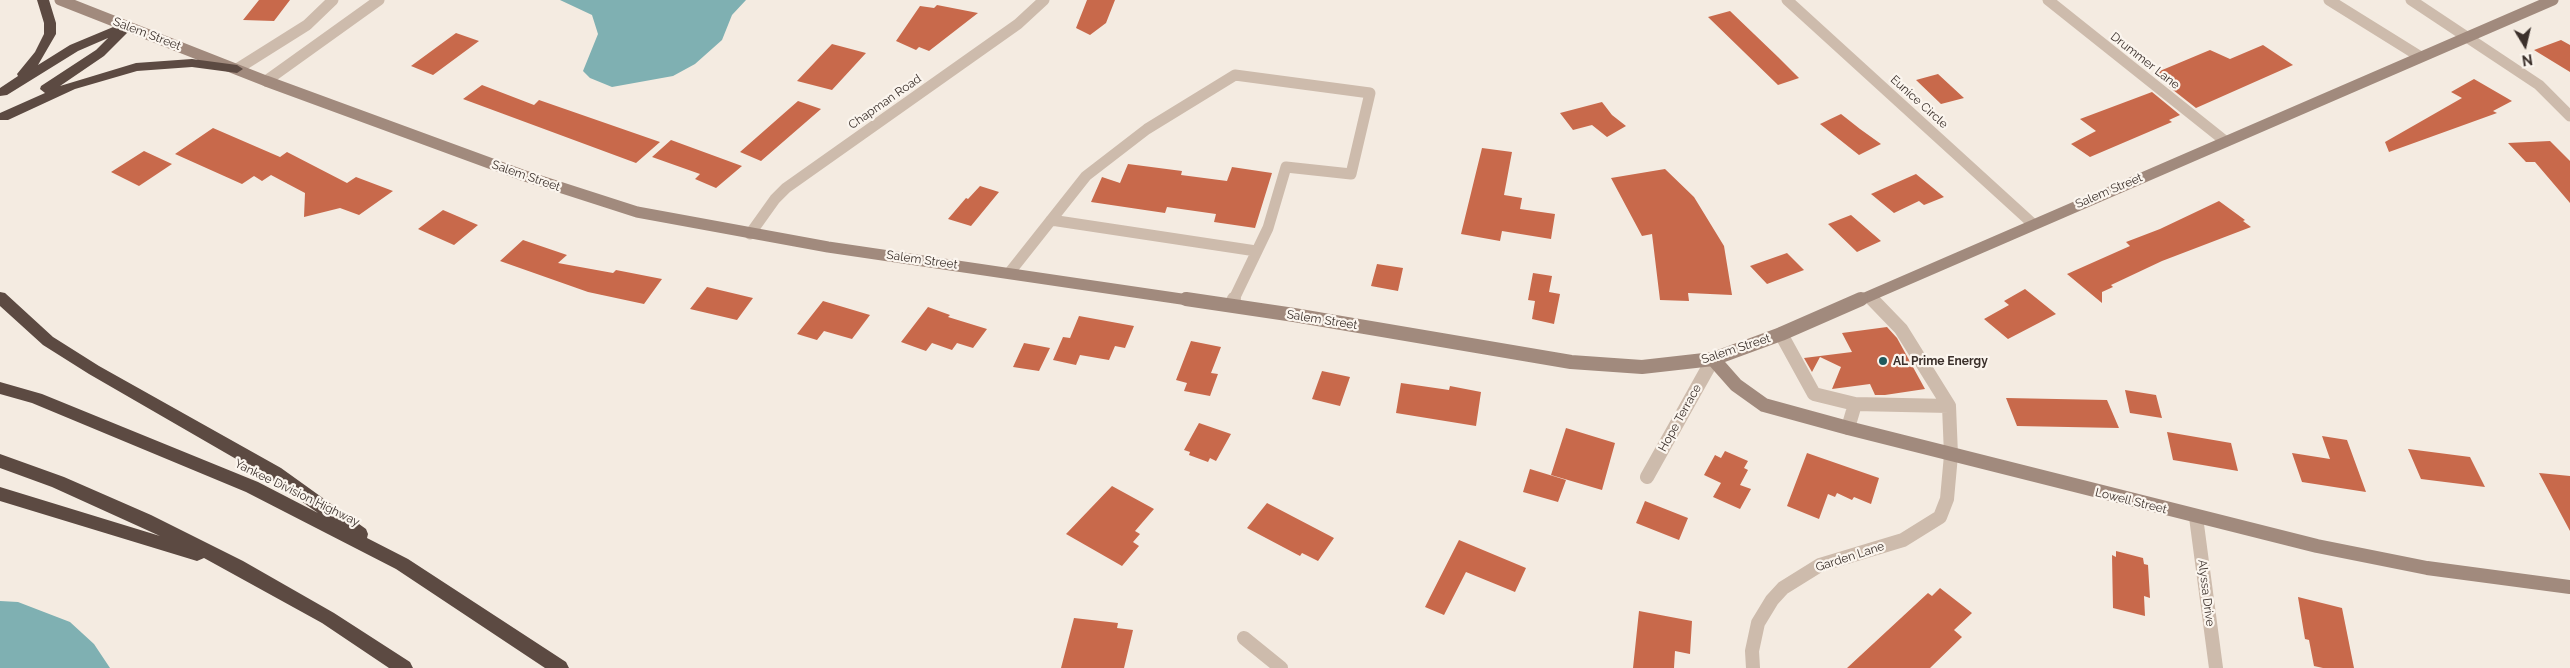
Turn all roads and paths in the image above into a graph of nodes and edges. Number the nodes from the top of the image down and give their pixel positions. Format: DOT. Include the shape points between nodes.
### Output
graph roads {
  1 [pos="43,0"];
  2 [pos="60,0"];
  3 [pos="333,0"];
  4 [pos="379,0"];
  5 [pos="1044,0"];
  6 [pos="1786,0"];
  7 [pos="2048,0"];
  8 [pos="2329,0"];
  9 [pos="2410,0"];
  10 [pos="2552,0"];
  11 [pos="128,26"];
  12 [pos="2466,36"];
  13 [pos="2420,56"];
  14 [pos="237,69"];
  15 [pos="266,81"];
  16 [pos="1,93"];
  17 [pos="2570,116"];
  18 [pos="2,118"];
  19 [pos="2225,141"];
  20 [pos="1051,220"];
  21 [pos="2033,224"];
  22 [pos="750,234"];
  23 [pos="1256,251"];
  24 [pos="1010,272"];
  25 [pos="0,297"];
  26 [pos="1870,297"];
  27 [pos="1231,305"];
  28 [pos="1781,334"];
  29 [pos="1714,359"];
  30 [pos="0,388"];
  31 [pos="1855,404"];
  32 [pos="1949,406"];
  33 [pos="1848,428"];
  34 [pos="1951,454"];
  35 [pos="0,461"];
  36 [pos="1647,477"];
  37 [pos="0,494"];
  38 [pos="2196,518"];
  39 [pos="402,564"];
  40 [pos="237,566"];
  41 [pos="2570,587"];
  42 [pos="1244,638"];
  43 [pos="404,668"];
  44 [pos="560,668"];
  45 [pos="1281,668"];
  46 [pos="1753,668"];
  47 [pos="2216,668"];
  1 -- 16 [label="highway" via="50,34 27,70"];
  2 -- 11 [label="main road, Salem Street"];
  3 -- 14 [label="street" via="307,25"];
  4 -- 15 [label="street"];
  5 -- 22 [label="street, Chapman Road" via="1011,28 786,188"];
  6 -- 21 [label="street, Eunice Circle"];
  7 -- 19 [label="street, Drummer Lane"];
  8 -- 13 [label="street"];
  9 -- 12 [label="street"];
  10 -- 12 [label="main road, Salem Street"];
  11 -- 14 [label="main road, Salem Street"];
  11 -- 16 [label="highway" via="74,48"];
  11 -- 18 [label="highway" via="100,53"];
  12 -- 13 [label="main road, Salem Street"];
  12 -- 17 [label="street" via="2543,88"];
  13 -- 19 [label="main road, Salem Street"];
  14 -- 15 [label="main road, Salem Street"];
  14 -- 18 [label="highway" via="192,63 136,67 70,86"];
  15 -- 22 [label="main road, Salem Street" via="601,201 661,217"];
  19 -- 21 [label="main road, Salem Street"];
  20 -- 23 [label="street"];
  20 -- 23 [label="street" via="1086,176 1147,129 1235,75 1370,93 1351,174 1286,167 1268,228"];
  20 -- 24 [label="street"];
  21 -- 26 [label="main road, Salem Street"];
  22 -- 24 [label="main road, Salem Street"];
  23 -- 27 [label="street"];
  24 -- 27 [label="main road, Salem Street"];
  25 -- 39 [label="highway" via="48,341 275,473"];
  26 -- 28 [label="main road, Salem Street"];
  26 -- 32 [label="street" via="1901,329"];
  27 -- 29 [label="main road, Salem Street" via="1607,366 1660,366"];
  28 -- 29 [label="main road, Salem Street"];
  28 -- 31 [label="street" via="1814,394"];
  29 -- 33 [label="main road, Lowell Street" via="1736,385 1764,405"];
  29 -- 36 [label="street, Hope Terrace"];
  30 -- 39 [label="highway, Yankee Division Highway" via="71,412 252,486"];
  31 -- 32 [label="street"];
  31 -- 33 [label="street"];
  32 -- 34 [label="street, Garden Lane"];
  33 -- 34 [label="main road, Lowell Street"];
  34 -- 38 [label="main road, Lowell Street"];
  34 -- 46 [label="street, Garden Lane" via="1947,499 1940,517 1903,540 1820,565 1789,583 1772,600 1758,623 1752,651"];
  35 -- 40 [label="highway" via="145,520"];
  37 -- 40 [label="highway"];
  38 -- 41 [label="main road, Lowell Street" via="2427,568"];
  38 -- 47 [label="street, Alyssa Drive"];
  39 -- 44 [label="highway, Yankee Division Highway"];
  40 -- 43 [label="highway" via="328,618"];
  42 -- 45 [label="street"];
}
